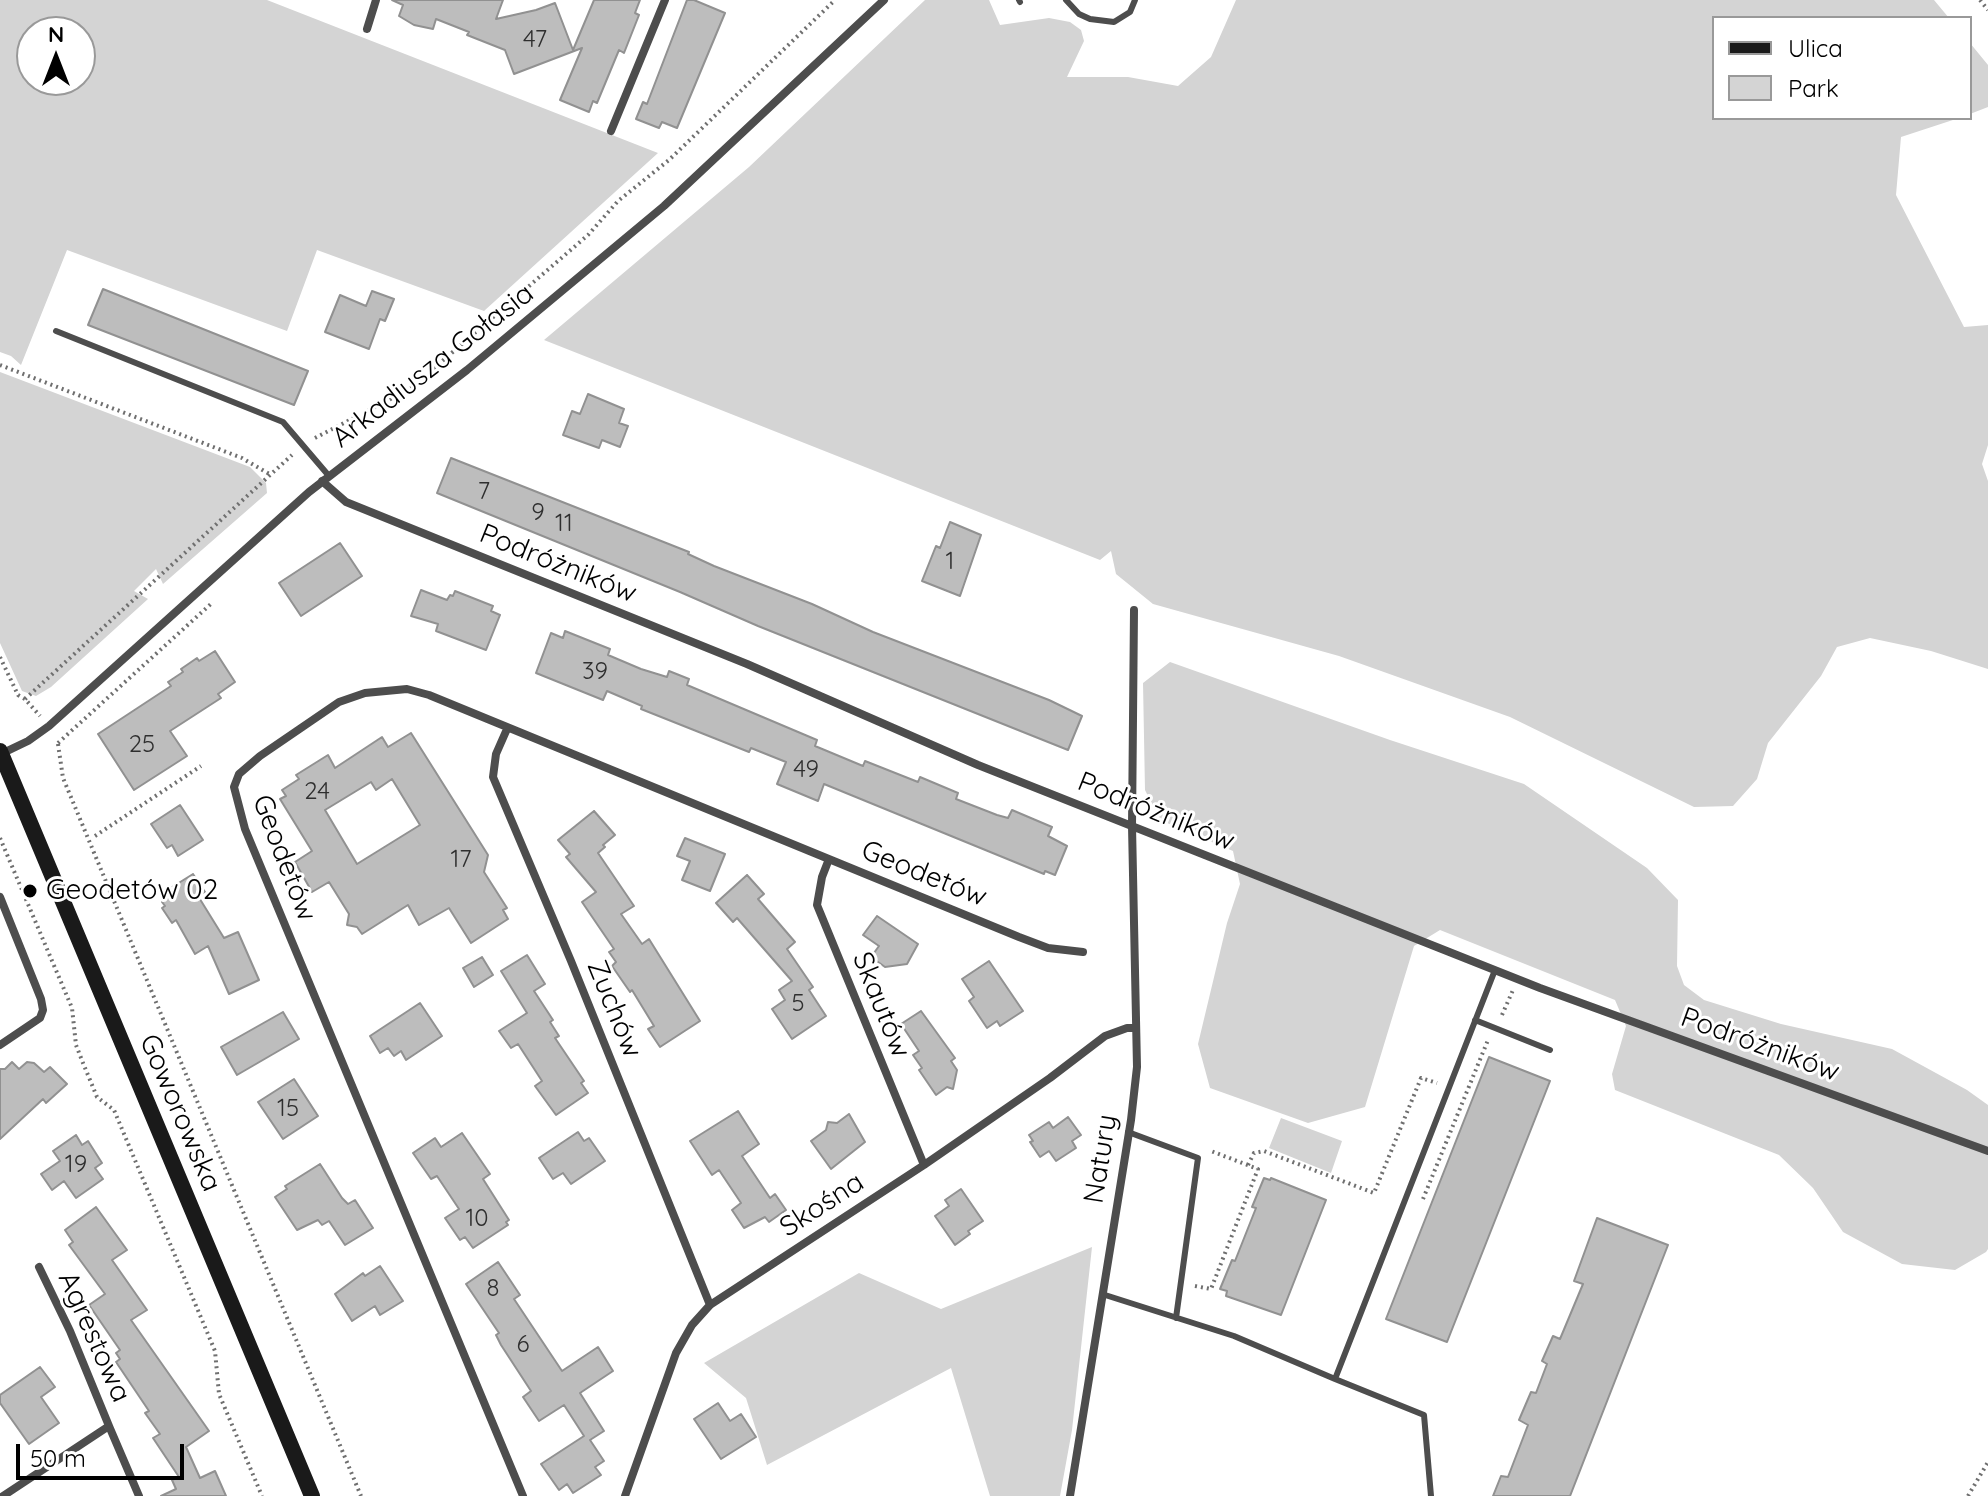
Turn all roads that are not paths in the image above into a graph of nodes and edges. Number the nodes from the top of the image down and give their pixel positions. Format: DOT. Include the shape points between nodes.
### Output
graph roads {
  1 [pos="376,0"];
  2 [pos="665,0"];
  3 [pos="884,0"];
  4 [pos="1066,0"];
  5 [pos="1135,0"];
  6 [pos="367,29"];
  7 [pos="611,131"];
  8 [pos="56,331"];
  9 [pos="326,478"];
  10 [pos="1134,610"];
  11 [pos="507,729"];
  12 [pos="0,753"];
  13 [pos="1132,826"];
  14 [pos="829,859"];
  15 [pos="0,897"];
  16 [pos="1083,952"];
  17 [pos="1495,970"];
  18 [pos="1475,1020"];
  19 [pos="1134,1028"];
  20 [pos="0,1045"];
  21 [pos="1550,1050"];
  22 [pos="1128,1132"];
  23 [pos="1988,1151"];
  24 [pos="924,1165"];
  25 [pos="39,1267"];
  26 [pos="1102,1294"];
  27 [pos="710,1305"];
  28 [pos="1176,1318"];
  29 [pos="1335,1379"];
  30 [pos="109,1426"];
  31 [pos="3,1496"];
  32 [pos="139,1496"];
  33 [pos="312,1496"];
  34 [pos="523,1496"];
  35 [pos="625,1496"];
  36 [pos="1070,1496"];
  37 [pos="1431,1496"];
  1 -- 6 [label="street"];
  2 -- 7 [label="street"];
  3 -- 9 [label="street, Arkadiusza Gołasia" via="664,206 467,370"];
  4 -- 5 [label="lane" via="1079,14 1114,22 1130,12"];
  8 -- 9 [label="lane" via="283,422"];
  9 -- 12 [label="street, Arkadiusza Gołasia" via="49,726"];
  9 -- 13 [label="street, Podróżników" via="346,502"];
  10 -- 13 [label="street, Natury"];
  11 -- 14 [label="street, Geodetów"];
  11 -- 27 [label="street, Zuchów" via="493,777"];
  11 -- 34 [label="street, Geodetów" via="407,689 365,693 339,702 260,756 239,774 234,787 245,829"];
  12 -- 33 [label="street, Goworowska"];
  13 -- 17 [label="street, Podróżników"];
  13 -- 19 [label="street, Natury"];
  14 -- 16 [label="street, Geodetów" via="1048,948"];
  14 -- 24 [label="street, Skautów" via="817,905"];
  15 -- 20 [label="street" via="43,1010 40,1018"];
  17 -- 18 [label="lane"];
  17 -- 23 [label="street, Podróżników"];
  18 -- 21 [label="lane"];
  18 -- 29 [label="lane"];
  19 -- 22 [label="street, Natury" via="1137,1067"];
  19 -- 24 [label="street, Skośna" via="1105,1036"];
  22 -- 26 [label="street, Natury"];
  22 -- 28 [label="lane" via="1198,1158"];
  24 -- 27 [label="street, Skośna"];
  25 -- 30 [label="street, Agrestowa"];
  26 -- 28 [label="lane"];
  26 -- 36 [label="street, Natury"];
  27 -- 35 [label="street, Skośna" via="676,1353"];
  28 -- 29 [label="lane"];
  29 -- 37 [label="lane" via="1424,1415"];
  30 -- 31 [label="street, Agrestowa"];
  30 -- 32 [label="street, Agrestowa"];
}
